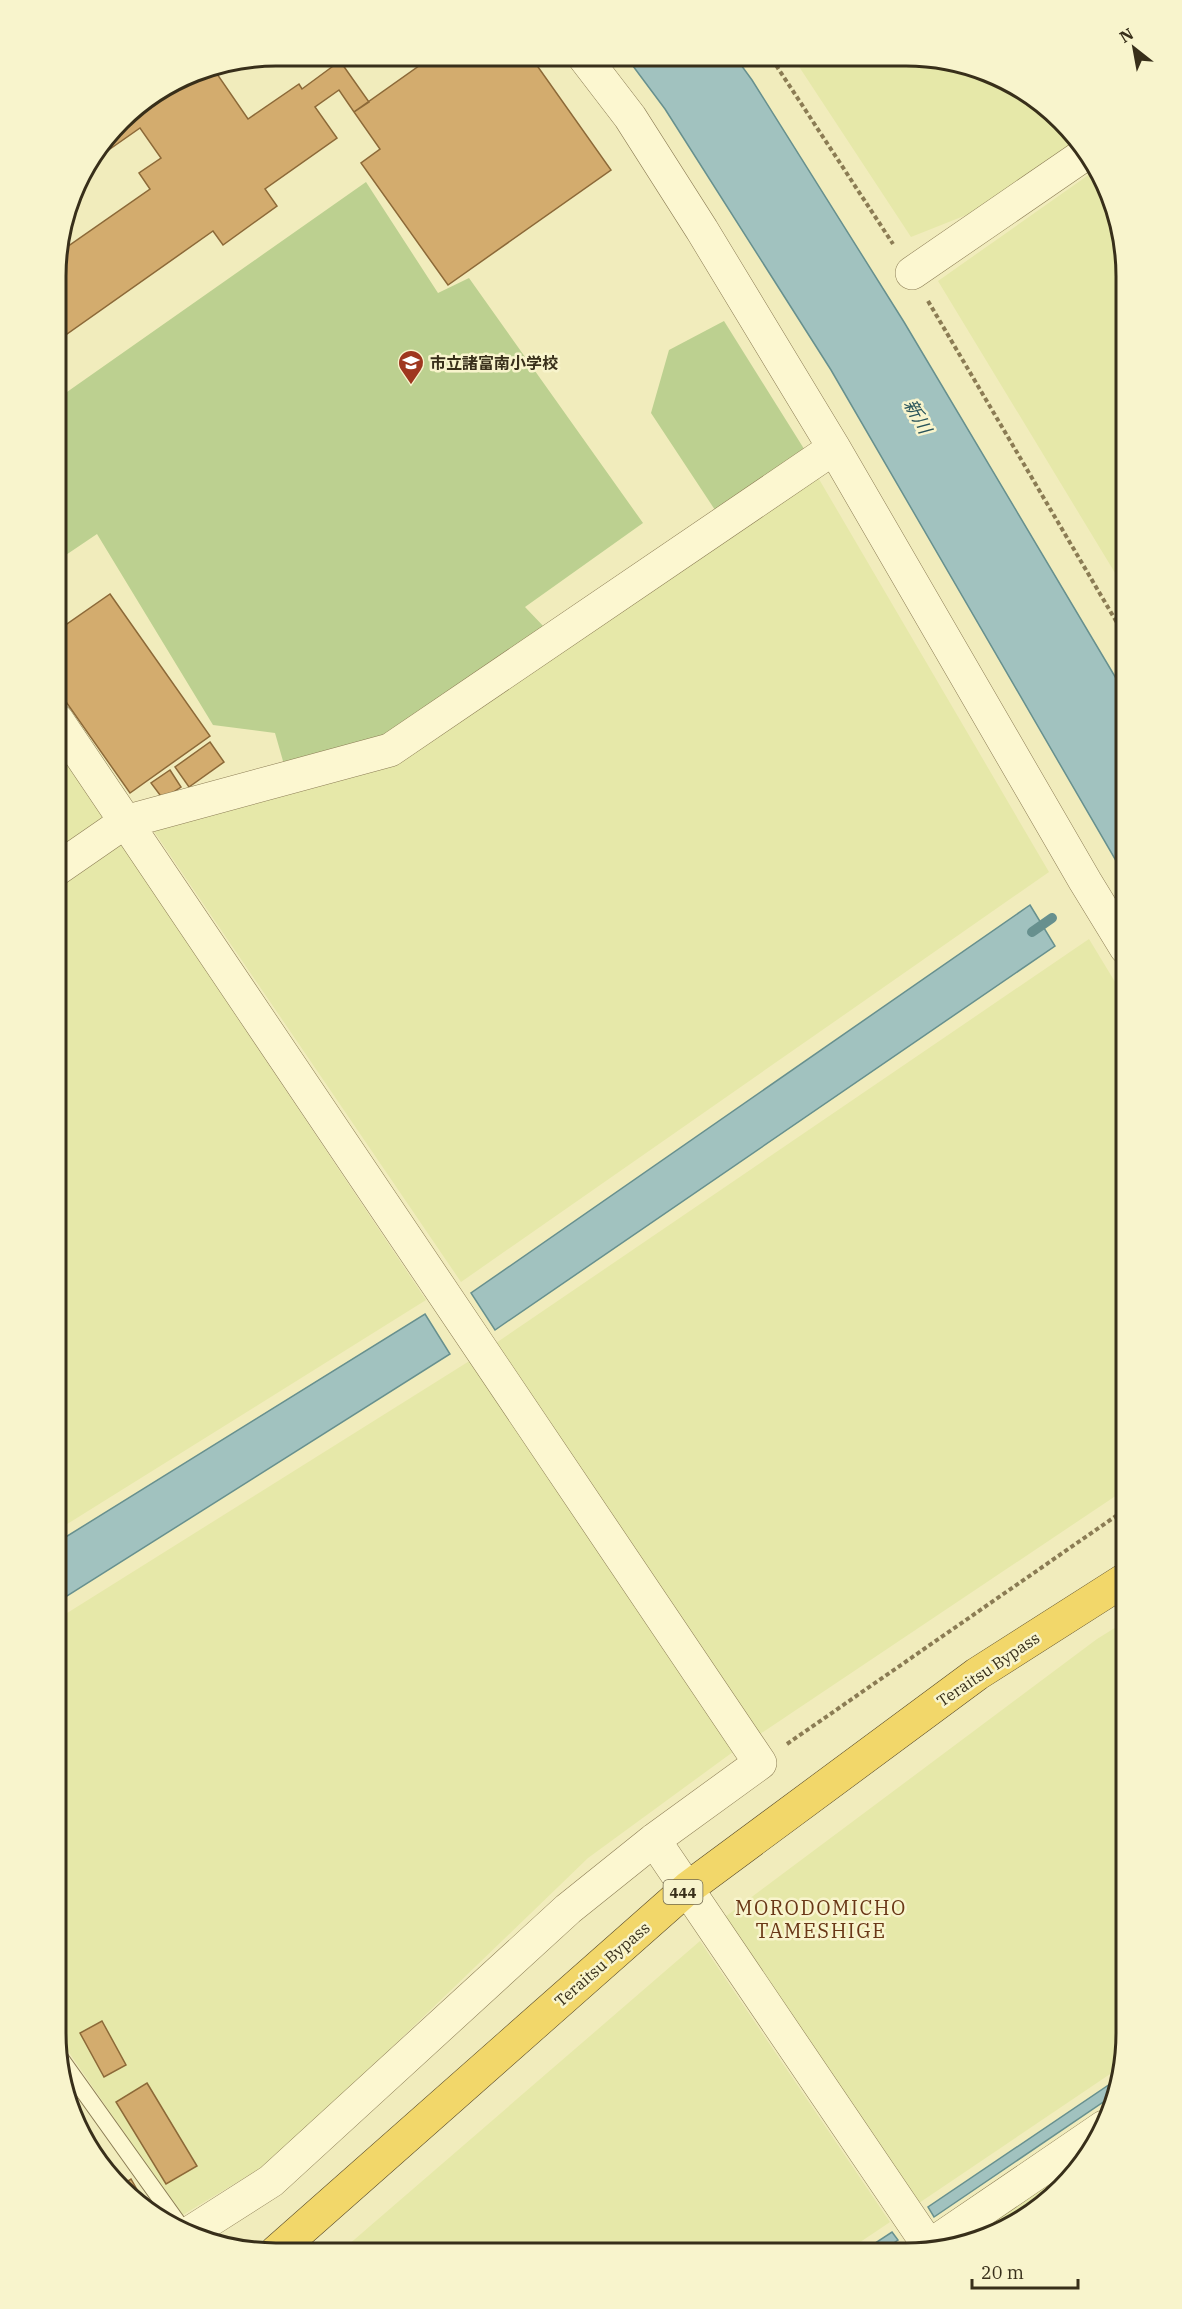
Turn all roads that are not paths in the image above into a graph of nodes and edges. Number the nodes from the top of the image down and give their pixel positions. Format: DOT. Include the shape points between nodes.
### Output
graph roads {
  1 [pos="591,66"];
  2 [pos="1080,158"];
  3 [pos="912,273"];
  4 [pos="834,448"];
  5 [pos="66,734"];
  6 [pos="125,822"];
  7 [pos="66,863"];
  8 [pos="1116,932"];
  9 [pos="1116,1585"];
  10 [pos="654,1840"];
  11 [pos="688,1888"];
  12 [pos="70,2071"];
  13 [pos="1088,2138"];
  14 [pos="175,2217"];
  15 [pos="197,2227"];
  16 [pos="941,2240"];
  17 [pos="922,2242"];
  18 [pos="286,2243"];
  1 -- 4 [label="street" via="630,117 696,220"];
  2 -- 3 [label="street"];
  4 -- 6 [label="street" via="591,606 390,750"];
  4 -- 8 [label="street"];
  5 -- 6 [label="street"];
  6 -- 7 [label="street"];
  6 -- 10 [label="street" via="760,1763"];
  9 -- 11 [label="highway, Teraitsu Bypass / 444" via="977,1674"];
  10 -- 11 [label="street"];
  10 -- 15 [label="street" via="568,1909 271,2181"];
  11 -- 17 [label="street"];
  11 -- 18 [label="highway, Teraitsu Bypass / 444"];
  12 -- 14 [label="lane"];
  13 -- 16 [label="street"];
}
